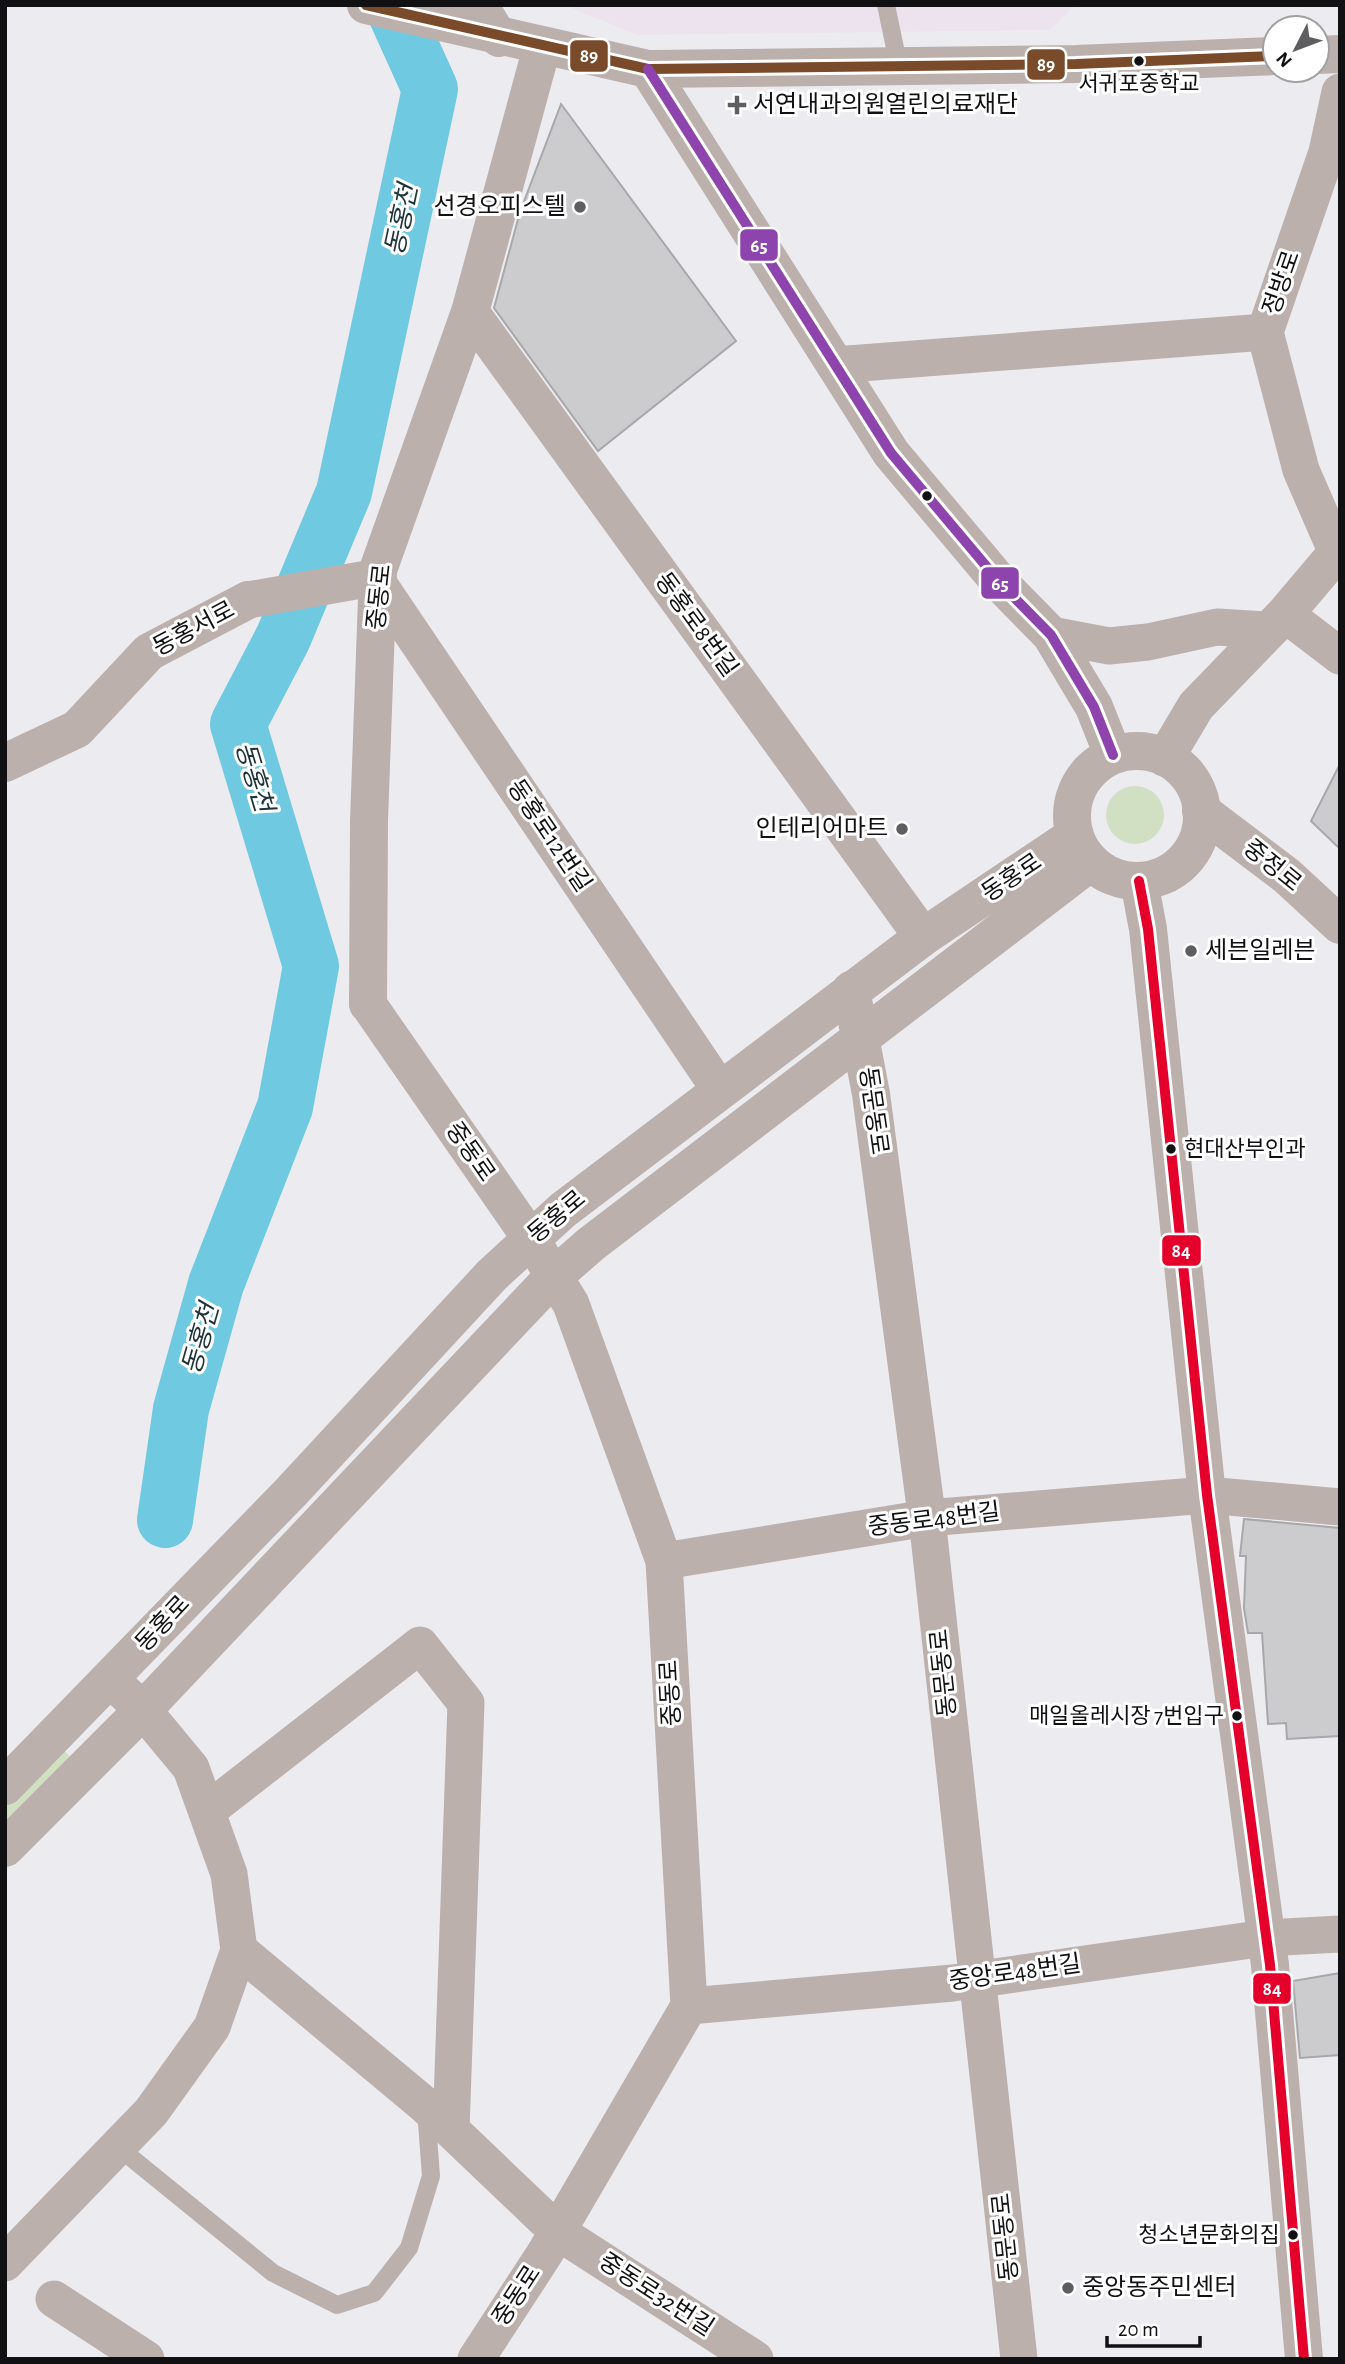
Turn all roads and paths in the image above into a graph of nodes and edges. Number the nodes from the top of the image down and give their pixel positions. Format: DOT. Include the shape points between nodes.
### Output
graph roads {
  1 [pos="366,5"];
  2 [pos="886,5"];
  3 [pos="487,25"];
  4 [pos="542,47"];
  5 [pos="1261,56"];
  6 [pos="899,66"];
  7 [pos="648,69"];
  8 [pos="1340,92"];
  9 [pos="470,312"];
  10 [pos="1265,332"];
  11 [pos="835,365"];
  12 [pos="1339,552"];
  13 [pos="378,580"];
  14 [pos="248,600"];
  15 [pos="1275,622"];
  16 [pos="1051,635"];
  17 [pos="1340,656"];
  18 [pos="1113,755"];
  19 [pos="1165,758"];
  20 [pos="5,763"];
  21 [pos="1201,811"];
  22 [pos="1083,849"];
  23 [pos="1139,881"];
  24 [pos="1340,925"];
  25 [pos="922,937"];
  26 [pos="851,990"];
  27 [pos="368,1004"];
  28 [pos="862,1038"];
  29 [pos="720,1090"];
  30 [pos="531,1239"];
  31 [pos="552,1278"];
  32 [pos="1207,1495"];
  33 [pos="1340,1507"];
  34 [pos="927,1518"];
  35 [pos="664,1561"];
  36 [pos="111,1680"];
  37 [pos="143,1710"];
  38 [pos="5,1786"];
  39 [pos="206,1811"];
  40 [pos="5,1848"];
  41 [pos="1340,1934"];
  42 [pos="1265,1938"];
  43 [pos="239,1950"];
  44 [pos="979,1978"];
  45 [pos="689,2006"];
  46 [pos="438,2118"];
  47 [pos="118,2147"];
  48 [pos="558,2232"];
  49 [pos="5,2263"];
  50 [pos="54,2299"];
  51 [pos="146,2359"];
  52 [pos="476,2359"];
  53 [pos="755,2359"];
  54 [pos="1019,2359"];
  55 [pos="1304,2359"];
  1 -- 3 [label="main road"];
  2 -- 6 [label="lane"];
  3 -- 4 [label="main road"];
  4 -- 7 [label="main road"];
  4 -- 9 [label="street, 중동로"];
  5 -- 6 [label="main road"];
  6 -- 7 [label="main road"];
  7 -- 11 [label="main road"];
  8 -- 10 [label="street, 정방로" via="1327,152"];
  9 -- 13 [label="street, 중동로"];
  9 -- 25 [label="street, 동홍로8번길"];
  10 -- 11 [label="street"];
  10 -- 12 [label="street, 정방로" via="1301,470"];
  11 -- 16 [label="main road" via="891,453 1002,585"];
  12 -- 15 [label="main road, 정방로"];
  13 -- 14 [label="street, 동홍서로"];
  13 -- 27 [label="street, 중동로"];
  13 -- 29 [label="street, 동홍로12번길"];
  14 -- 20 [label="street, 동홍서로" via="149,652 76,729"];
  15 -- 16 [label="street" via="1109,646"];
  15 -- 17 [label="street"];
  15 -- 19 [label="main road, 정방로" via="1196,706"];
  16 -- 18 [label="main road" via="1094,707"];
  18 -- 19 [label="main road" via="1143,751"];
  18 -- 22 [label="main road" via="1095,766 1081,783 1072,814"];
  19 -- 21 [label="main road" via="1193,784"];
  21 -- 23 [label="main road" via="1197,839 1188,856 1166,873"];
  21 -- 24 [label="street, 중정로" via="1287,876"];
  22 -- 23 [label="main road" via="1118,878"];
  22 -- 25 [label="main road, 동홍로"];
  22 -- 28 [label="main road, 동홍로"];
  23 -- 32 [label="main road" via="1148,929"];
  25 -- 26 [label="main road, 동홍로"];
  26 -- 28 [label="street, 동문동로"];
  26 -- 29 [label="main road, 동홍로"];
  27 -- 30 [label="street, 중동로"];
  28 -- 31 [label="main road, 동홍로"];
  28 -- 34 [label="street, 동문동로"];
  29 -- 30 [label="main road, 동홍로"];
  30 -- 31 [label="street, 중동로"];
  30 -- 36 [label="main road, 동홍로" via="417,1353"];
  31 -- 35 [label="street, 중동로" via="571,1304"];
  31 -- 37 [label="main road, 동홍로"];
  32 -- 33 [label="street, 중동로48번길"];
  32 -- 34 [label="street, 중동로48번길"];
  32 -- 42 [label="main road"];
  34 -- 35 [label="street, 중동로48번길"];
  34 -- 44 [label="street, 동문동로"];
  35 -- 45 [label="street, 중동로"];
  36 -- 37 [label="street"];
  36 -- 38 [label="main road, 동홍로"];
  37 -- 39 [label="street" via="191,1768"];
  37 -- 40 [label="main road, 동홍로"];
  39 -- 43 [label="street" via="229,1874"];
  39 -- 46 [label="street" via="420,1645 466,1703"];
  41 -- 42 [label="street, 중앙로48번길"];
  42 -- 44 [label="street, 중앙로48번길"];
  42 -- 55 [label="main road"];
  43 -- 46 [label="street"];
  43 -- 47 [label="street" via="212,2027 151,2112"];
  44 -- 45 [label="street, 중앙로48번길"];
  44 -- 54 [label="street, 동문동로"];
  45 -- 48 [label="street, 중동로"];
  46 -- 47 [label="lane" via="431,2176 409,2248 374,2293 337,2305 273,2273"];
  46 -- 48 [label="street"];
  47 -- 49 [label="street"];
  48 -- 52 [label="street, 중동로"];
  48 -- 53 [label="street, 중동로32번길"];
  50 -- 51 [label="street"];
}
